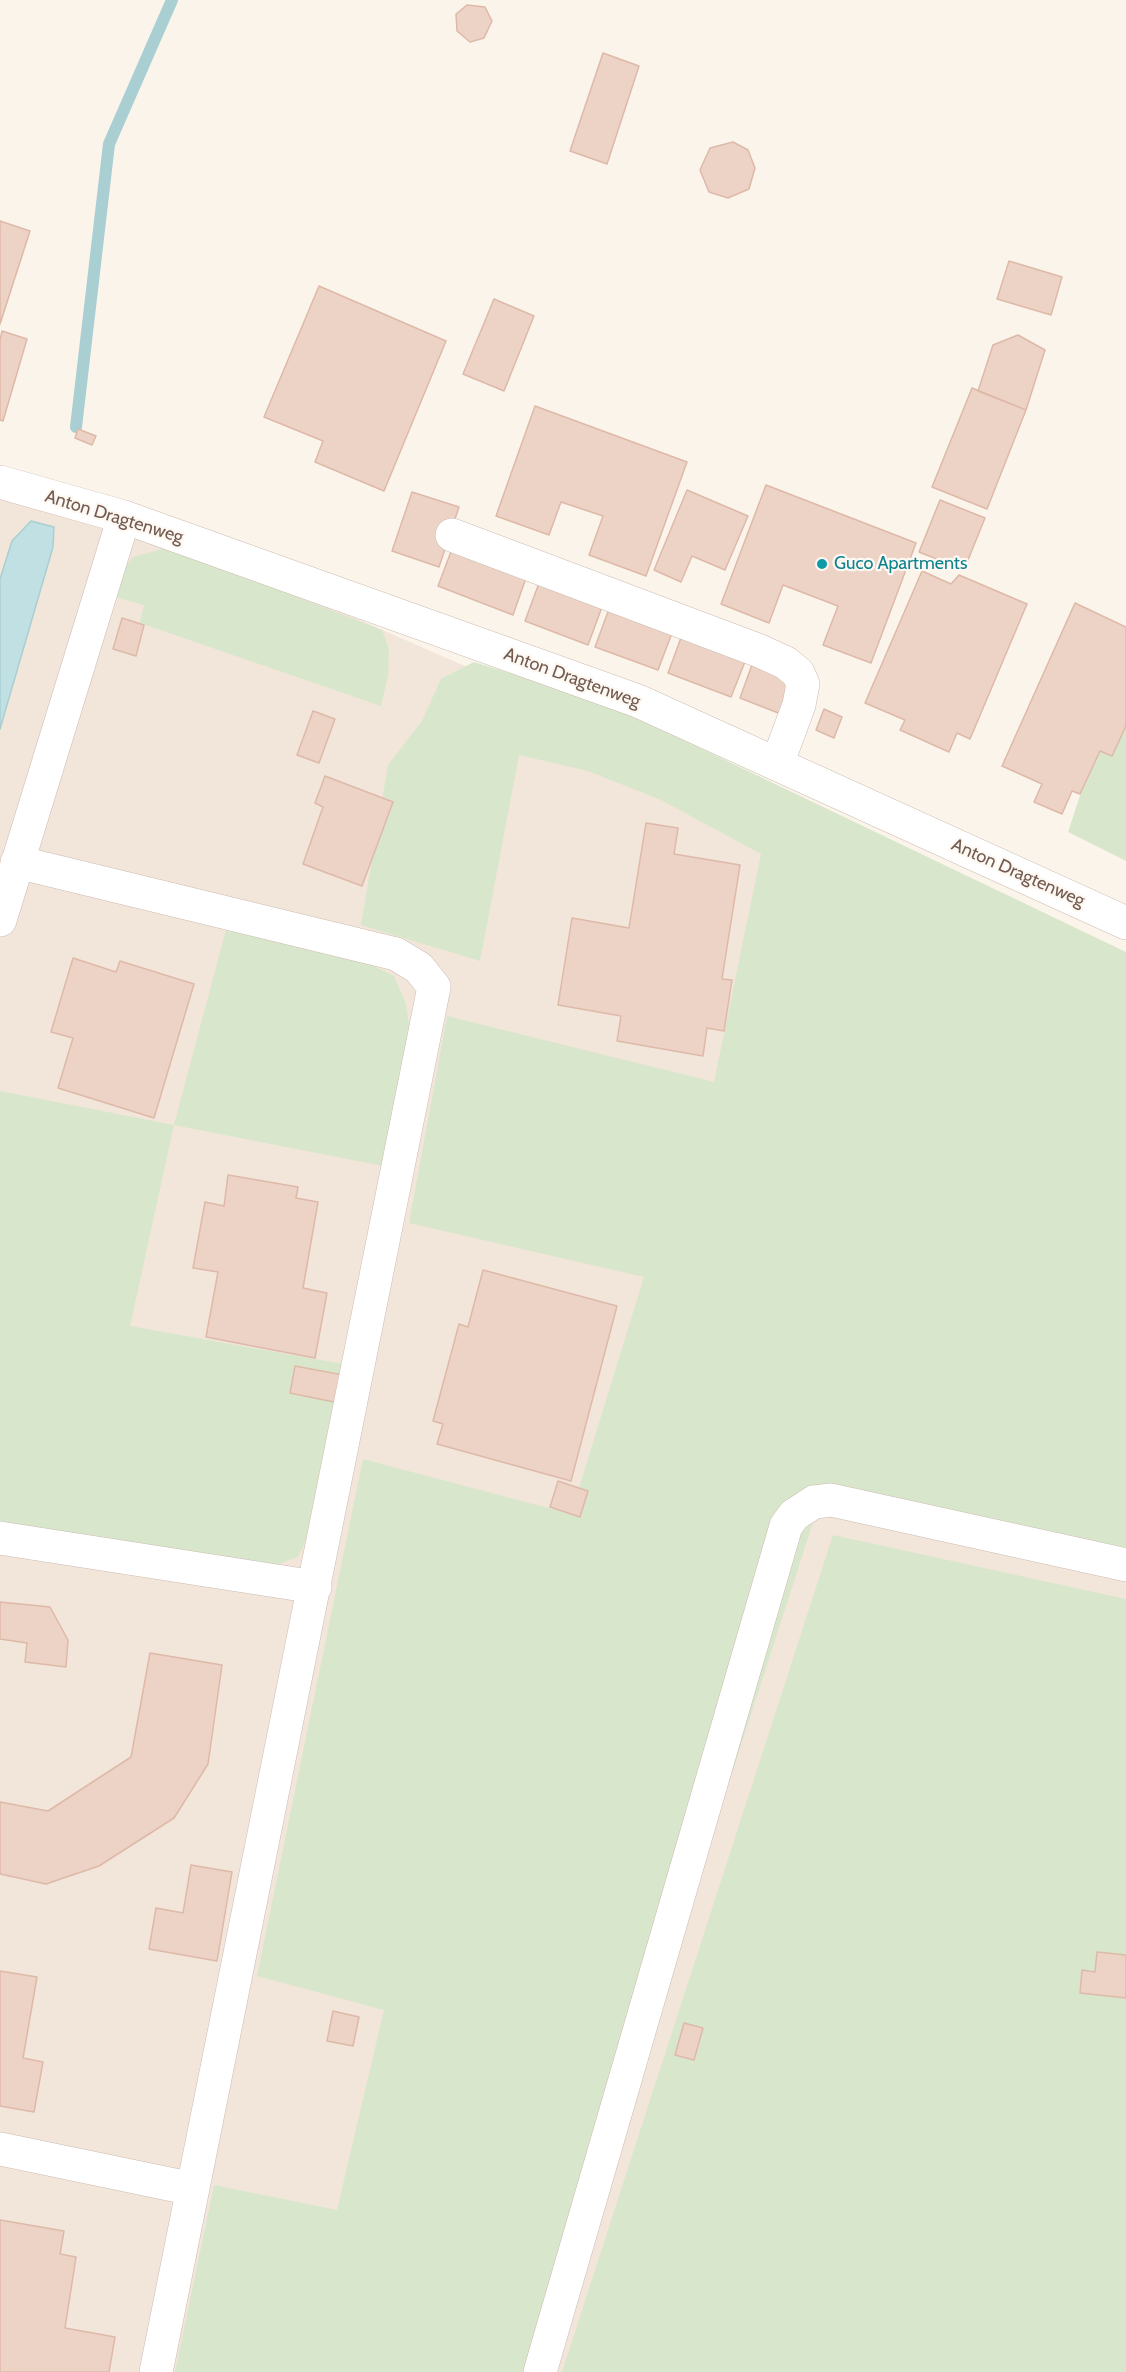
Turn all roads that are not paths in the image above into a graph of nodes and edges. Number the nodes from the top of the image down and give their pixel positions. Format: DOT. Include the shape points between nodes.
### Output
graph roads {
  1 [pos="0,482"];
  2 [pos="124,517"];
  3 [pos="452,535"];
  4 [pos="777,764"];
  5 [pos="17,862"];
  6 [pos="0,920"];
  7 [pos="1126,923"];
  8 [pos="0,1538"];
  9 [pos="1126,1565"];
  10 [pos="315,1587"];
  11 [pos="0,2149"];
  12 [pos="193,2189"];
  13 [pos="156,2372"];
  14 [pos="540,2372"];
  1 -- 2 [label="street, Anton Dragtenweg"];
  2 -- 4 [label="street, Anton Dragtenweg" via="638,701"];
  2 -- 5 [label="street"];
  3 -- 4 [label="street" via="786,663 798,673 803,684"];
  4 -- 7 [label="street, Anton Dragtenweg"];
  5 -- 6 [label="street"];
  5 -- 10 [label="street" via="396,954 419,968 434,987"];
  8 -- 10 [label="street"];
  9 -- 14 [label="street" via="831,1500 814,1502 794,1515 786,1526"];
  10 -- 12 [label="street"];
  11 -- 12 [label="street"];
  12 -- 13 [label="street"];
}
